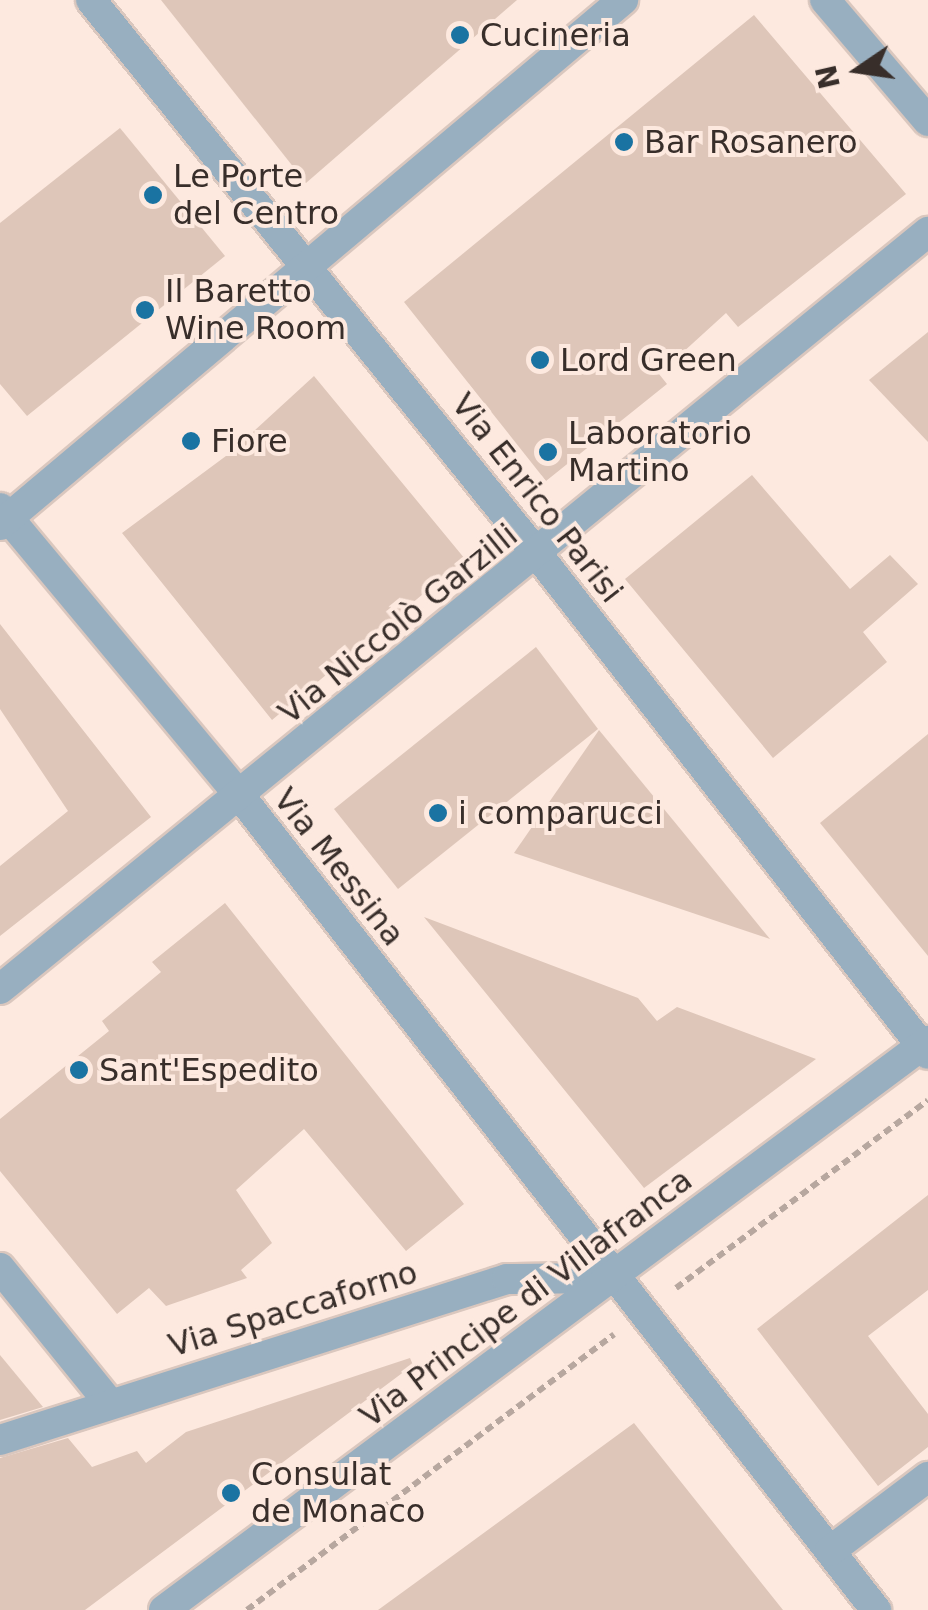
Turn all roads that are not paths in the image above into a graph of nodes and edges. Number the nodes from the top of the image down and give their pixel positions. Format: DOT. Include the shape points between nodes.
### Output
graph roads {
  1 [pos="91,0"];
  2 [pos="623,0"];
  3 [pos="825,0"];
  4 [pos="928,121"];
  5 [pos="928,232"];
  6 [pos="308,266"];
  7 [pos="3,517"];
  8 [pos="538,554"];
  9 [pos="241,797"];
  10 [pos="0,989"];
  11 [pos="926,1047"];
  12 [pos="0,1268"];
  13 [pos="612,1278"];
  14 [pos="110,1404"];
  15 [pos="0,1440"];
  16 [pos="928,1477"];
  17 [pos="830,1551"];
  18 [pos="164,1610"];
  19 [pos="876,1610"];
  1 -- 6 [label="street, Via Enrico Parisi"];
  2 -- 6 [label="street"];
  3 -- 4 [label="street"];
  5 -- 8 [label="street, Via Niccolò Garzilli"];
  6 -- 7 [label="street"];
  6 -- 8 [label="street, Via Enrico Parisi"];
  7 -- 9 [label="street, Via Messina"];
  8 -- 9 [label="street, Via Niccolò Garzilli"];
  8 -- 11 [label="street, Via Enrico Parisi"];
  9 -- 10 [label="street, Via Niccolò Garzilli"];
  9 -- 13 [label="street, Via Messina"];
  11 -- 13 [label="street, Via Principe di Villafranca"];
  12 -- 14 [label="street"];
  13 -- 14 [label="street, Via Spaccaforno" via="507,1278"];
  13 -- 17 [label="street, Via Messina"];
  13 -- 18 [label="street, Via Principe di Villafranca"];
  14 -- 15 [label="street, Via Spaccaforno"];
  16 -- 17 [label="street"];
  17 -- 19 [label="street, Via Messina"];
}
